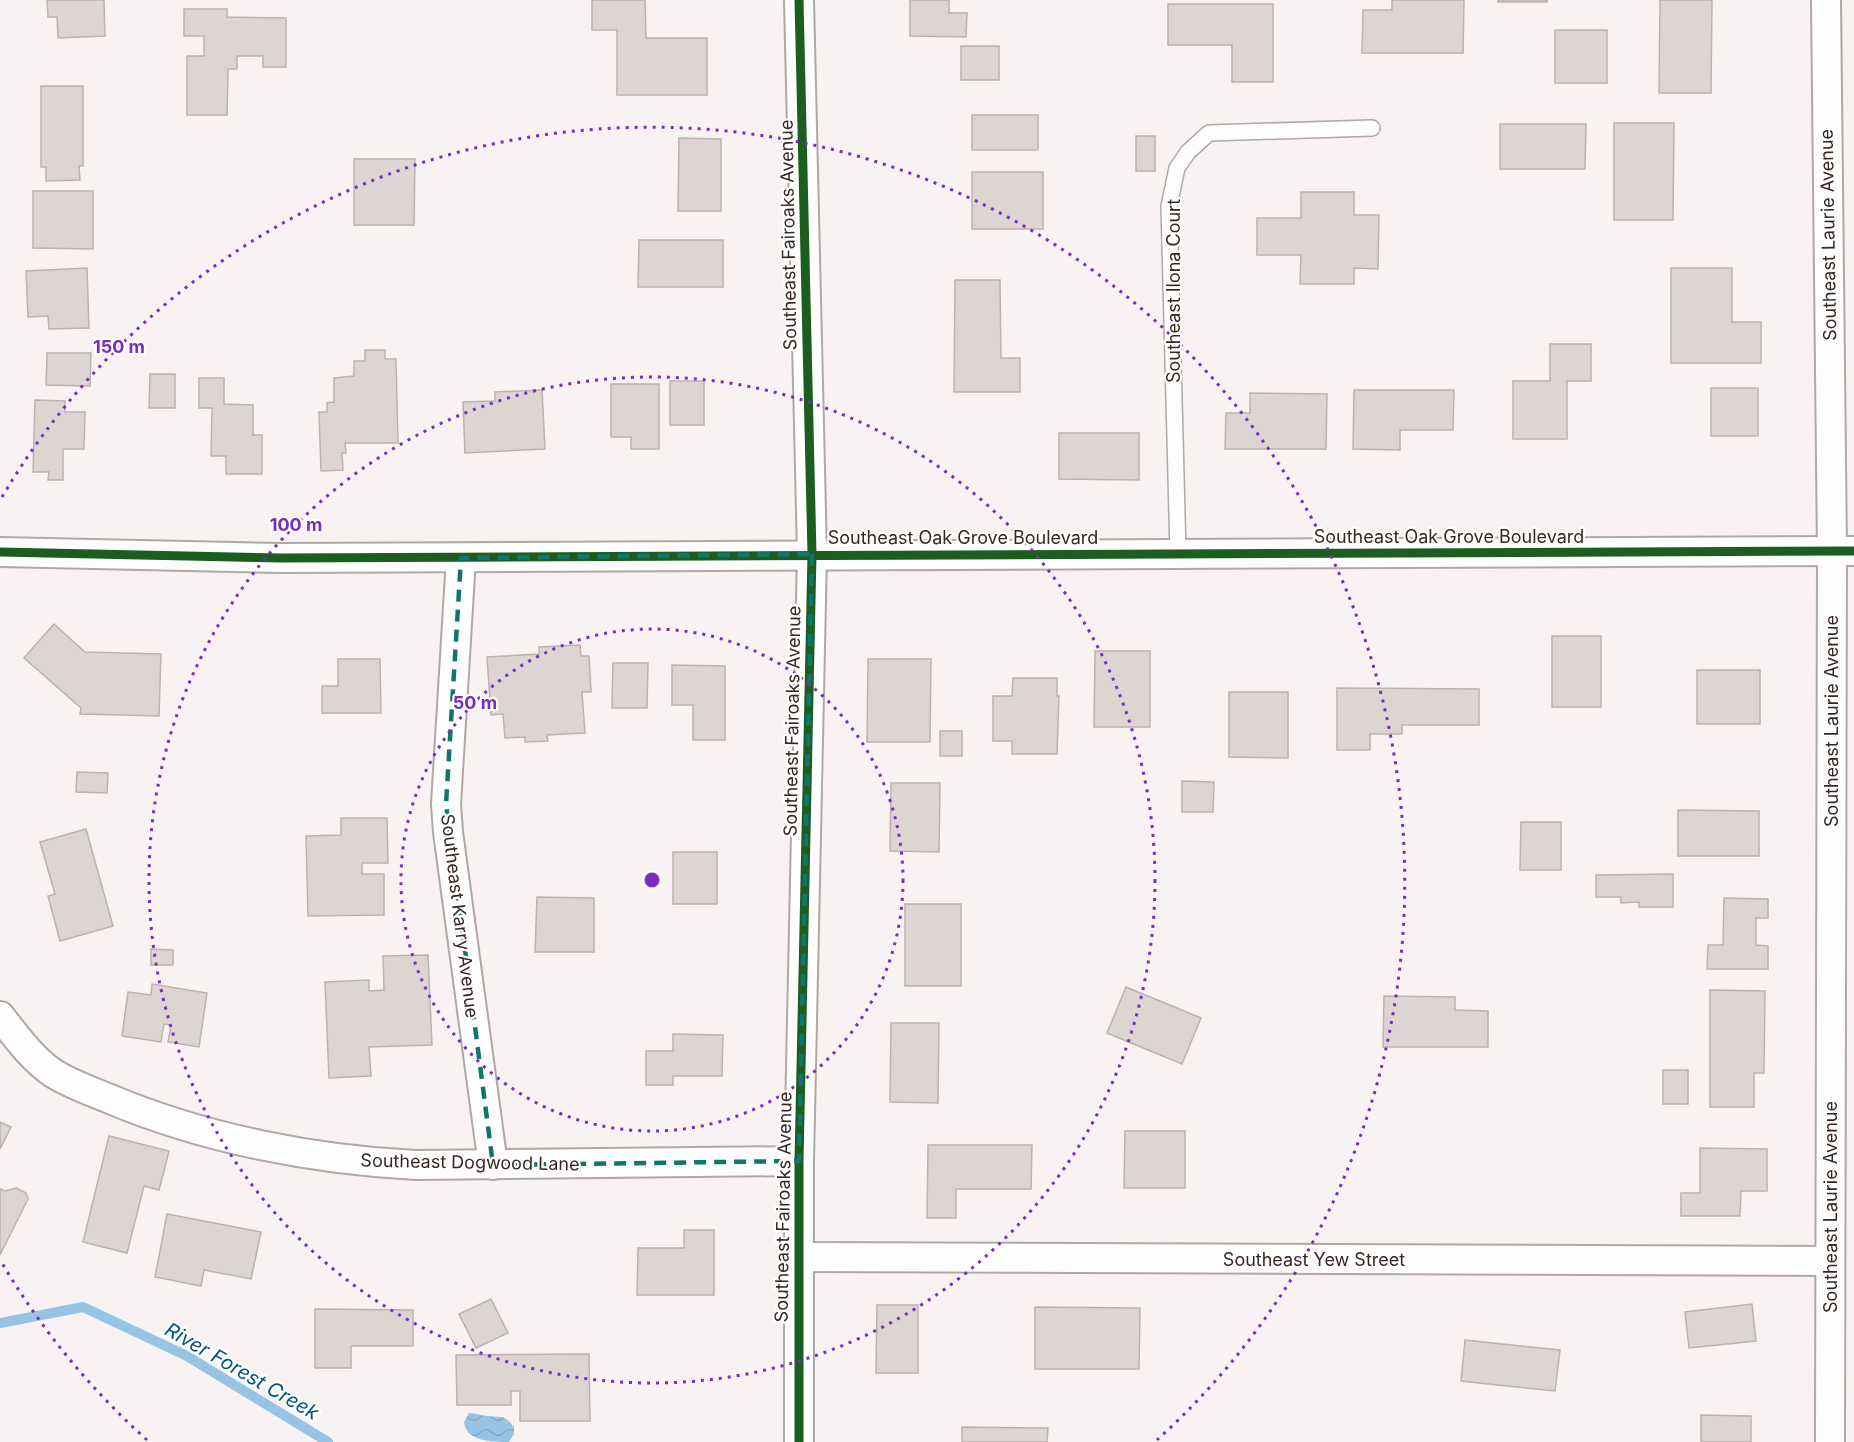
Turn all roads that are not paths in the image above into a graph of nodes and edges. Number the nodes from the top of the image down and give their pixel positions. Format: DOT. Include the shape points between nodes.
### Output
graph roads {
  1 [pos="799,0"];
  2 [pos="1826,0"];
  3 [pos="1372,128"];
  4 [pos="1843,551"];
  5 [pos="0,552"];
  6 [pos="1178,553"];
  7 [pos="812,554"];
  8 [pos="461,558"];
  9 [pos="0,1016"];
  10 [pos="799,1161"];
  11 [pos="493,1165"];
  12 [pos="798,1257"];
  13 [pos="1830,1261"];
  14 [pos="798,1442"];
  15 [pos="1830,1442"];
  1 -- 7 [label="street, Southeast Fairoaks Avenue"];
  2 -- 4 [label="street, Southeast Laurie Avenue"];
  3 -- 6 [label="lane, Southeast Ilona Court" via="1209,133 1177,168 1169,206"];
  4 -- 6 [label="street, Southeast Oak Grove Boulevard"];
  4 -- 13 [label="street, Southeast Laurie Avenue"];
  5 -- 8 [label="street, Southeast Oak Grove Boulevard"];
  6 -- 7 [label="street, Southeast Oak Grove Boulevard"];
  7 -- 8 [label="street, Southeast Oak Grove Boulevard"];
  7 -- 10 [label="street, Southeast Fairoaks Avenue"];
  8 -- 11 [label="street, Southeast Karry Avenue" via="446,804"];
  9 -- 11 [label="street, Southeast Dogwood Lane" via="33,1056 53,1072 141,1112 232,1138 364,1162"];
  10 -- 11 [label="street, Southeast Dogwood Lane"];
  10 -- 12 [label="street, Southeast Fairoaks Avenue"];
  12 -- 13 [label="street, Southeast Yew Street"];
  12 -- 14 [label="street, Southeast Fairoaks Avenue"];
  13 -- 15 [label="street, Southeast Laurie Avenue"];
}
